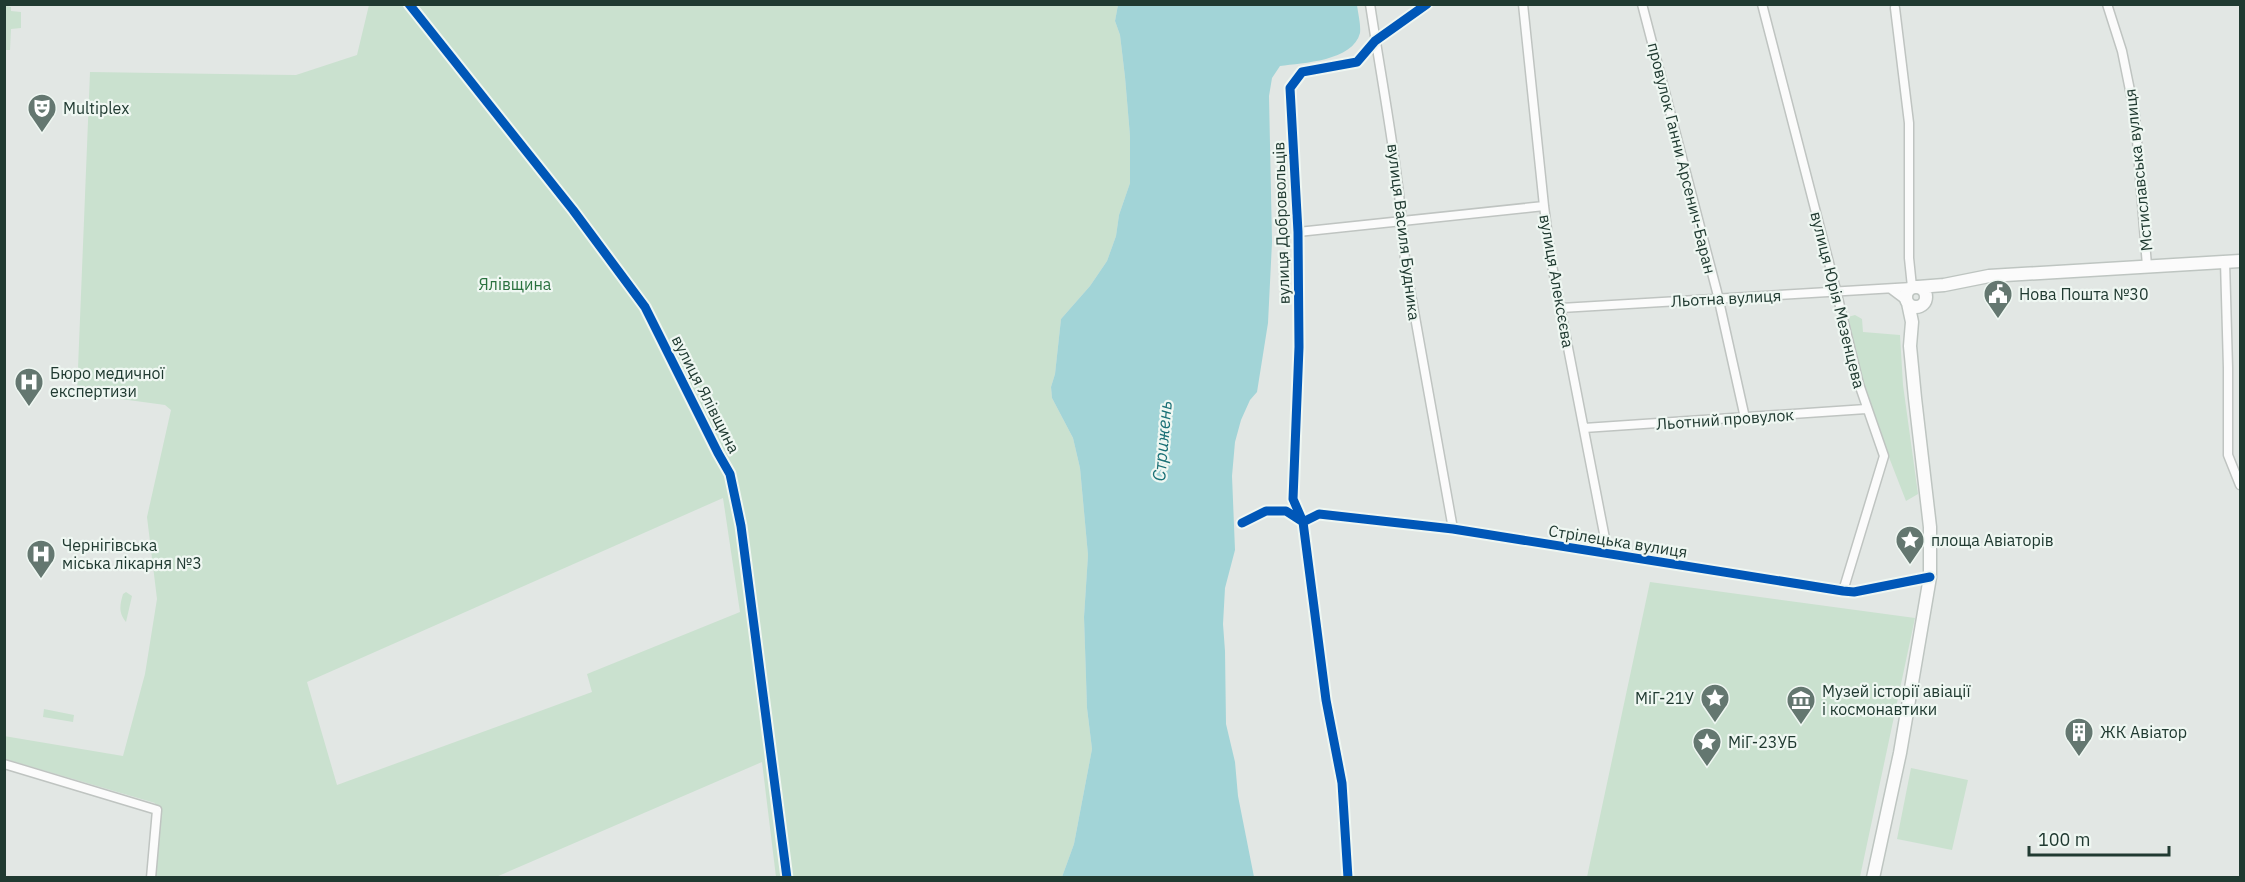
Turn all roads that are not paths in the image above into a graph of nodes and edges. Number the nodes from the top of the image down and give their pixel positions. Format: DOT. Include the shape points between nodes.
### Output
graph roads {
  1 [pos="409,4"];
  2 [pos="1370,4"];
  3 [pos="1427,4"];
  4 [pos="1523,4"];
  5 [pos="1642,4"];
  6 [pos="1762,4"];
  7 [pos="2107,4"];
  8 [pos="1894,8"];
  9 [pos="1376,41"];
  10 [pos="1544,206"];
  11 [pos="1403,222"];
  12 [pos="1298,232"];
  13 [pos="2225,261"];
  14 [pos="2241,261"];
  15 [pos="2147,266"];
  16 [pos="1944,285"];
  17 [pos="1915,287"];
  18 [pos="1891,289"];
  19 [pos="1836,291"];
  20 [pos="1718,298"];
  21 [pos="1907,302"];
  22 [pos="1923,303"];
  23 [pos="1561,308"];
  24 [pos="1912,322"];
  25 [pos="1866,409"];
  26 [pos="1745,418"];
  27 [pos="1584,428"];
  28 [pos="2241,485"];
  29 [pos="1303,522"];
  30 [pos="1242,523"];
  31 [pos="1453,529"];
  32 [pos="1608,554"];
  33 [pos="1930,577"];
  34 [pos="1843,591"];
  35 [pos="4,764"];
  36 [pos="151,878"];
  37 [pos="787,878"];
  38 [pos="1348,878"];
  39 [pos="1873,878"];
  1 -- 37 [label="street, вулиця Ялівщина" via="645,307 726,465 741,526"];
  2 -- 9 [label="street, вулиця Василя Будника"];
  3 -- 9 [label="street, вулиця Добровольців"];
  4 -- 10 [label="street, вулиця Алексєєва"];
  5 -- 20 [label="street, провулок Ганни Арсенич-Баран"];
  6 -- 19 [label="street, вулиця Юрія Мезенцева"];
  7 -- 15 [label="street, Мстиславська вулиця" via="2122,51 2135,115"];
  8 -- 17 [label="street" via="1909,123 1909,258"];
  9 -- 11 [label="street, вулиця Василя Будника"];
  9 -- 12 [label="street, вулиця Добровольців" via="1358,62 1302,72 1290,88"];
  10 -- 11 [label="street"];
  10 -- 23 [label="street, вулиця Алексєєва"];
  11 -- 12 [label="street"];
  11 -- 31 [label="street, вулиця Василя Будника" via="1405,261"];
  12 -- 29 [label="street, вулиця Добровольців" via="1299,348 1293,499"];
  13 -- 14 [label="street, Льотна вулиця"];
  13 -- 15 [label="street, Льотна вулиця"];
  13 -- 28 [label="street" via="2228,455"];
  15 -- 16 [label="street, Льотна вулиця" via="1989,276"];
  16 -- 17 [label="street, Льотна вулиця"];
  16 -- 22 [label="street, Льотна вулиця"];
  17 -- 18 [label="street, Льотна вулиця"];
  17 -- 21 [label="street" via="1908,291"];
  17 -- 22 [label="street" via="1925,292"];
  18 -- 19 [label="street, Льотна вулиця"];
  18 -- 21 [label="street"];
  19 -- 20 [label="street, Льотна вулиця"];
  19 -- 25 [label="street, вулиця Юрія Мезенцева"];
  20 -- 23 [label="street, Льотна вулиця"];
  20 -- 26 [label="street, провулок Ганни Арсенич-Баран"];
  21 -- 22 [label="street" via="1914,307"];
  21 -- 24 [label="street, Льотна вулиця"];
  22 -- 24 [label="street, Льотна вулиця"];
  23 -- 27 [label="street, вулиця Алексєєва"];
  24 -- 33 [label="street, Льотна вулиця" via="1910,346 1930,527"];
  25 -- 26 [label="street, Льотний провулок"];
  25 -- 34 [label="street, вулиця Юрія Мезенцева" via="1884,456"];
  26 -- 27 [label="street, Льотний провулок"];
  27 -- 32 [label="street, вулиця Алексєєва"];
  29 -- 30 [label="street" via="1286,511 1266,511"];
  29 -- 31 [label="street, Стрілецька вулиця" via="1319,514"];
  29 -- 38 [label="street" via="1326,700 1342,783"];
  31 -- 32 [label="street, Стрілецька вулиця"];
  32 -- 34 [label="street, Стрілецька вулиця"];
  33 -- 34 [label="street, Стрілецька вулиця"];
  33 -- 39 [label="street, Льотна вулиця" via="1900,753"];
  35 -- 36 [label="street" via="157,810"];
}
